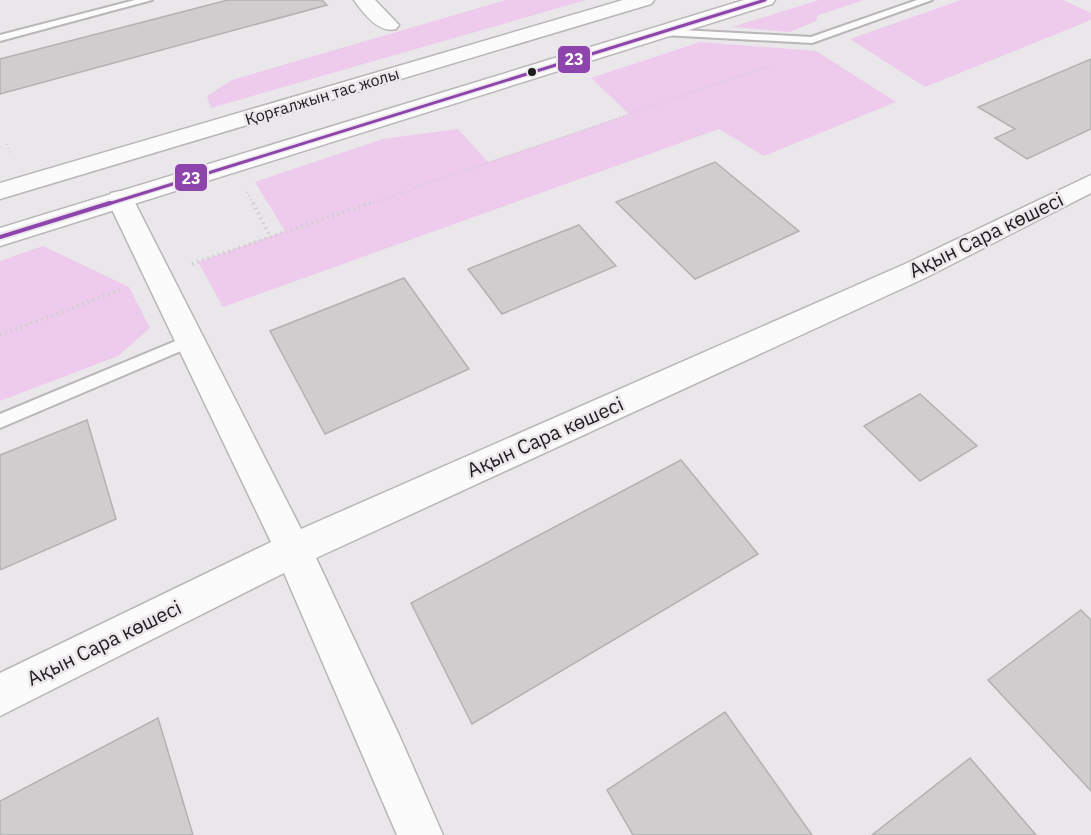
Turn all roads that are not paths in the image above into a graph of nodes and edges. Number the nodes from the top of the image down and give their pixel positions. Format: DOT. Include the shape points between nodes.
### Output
graph roads {
  1 [pos="147,0"];
  2 [pos="364,0"];
  3 [pos="644,0"];
  4 [pos="765,0"];
  5 [pos="927,0"];
  6 [pos="389,25"];
  7 [pos="663,32"];
  8 [pos="0,38"];
  9 [pos="104,161"];
  10 [pos="1091,183"];
  11 [pos="0,191"];
  12 [pos="120,199"];
  13 [pos="0,237"];
  14 [pos="190,341"];
  15 [pos="0,421"];
  16 [pos="293,550"];
  17 [pos="0,694"];
  18 [pos="420,835"];
  1 -- 8 [label="lane"];
  2 -- 6 [label="main road"];
  3 -- 9 [label="main road, Қорғалжын тас жолы"];
  4 -- 7 [label="main road"];
  5 -- 7 [label="lane" via="812,40"];
  7 -- 12 [label="main road"];
  9 -- 11 [label="main road, Қорғалжын тас жолы"];
  9 -- 12 [label="main road"];
  10 -- 16 [label="main road, Ақын Сара көшесі" via="915,271"];
  12 -- 13 [label="main road"];
  12 -- 14 [label="main road"];
  14 -- 15 [label="lane"];
  14 -- 16 [label="main road"];
  16 -- 17 [label="main road, Ақын Сара көшесі"];
  16 -- 18 [label="main road"];
}
